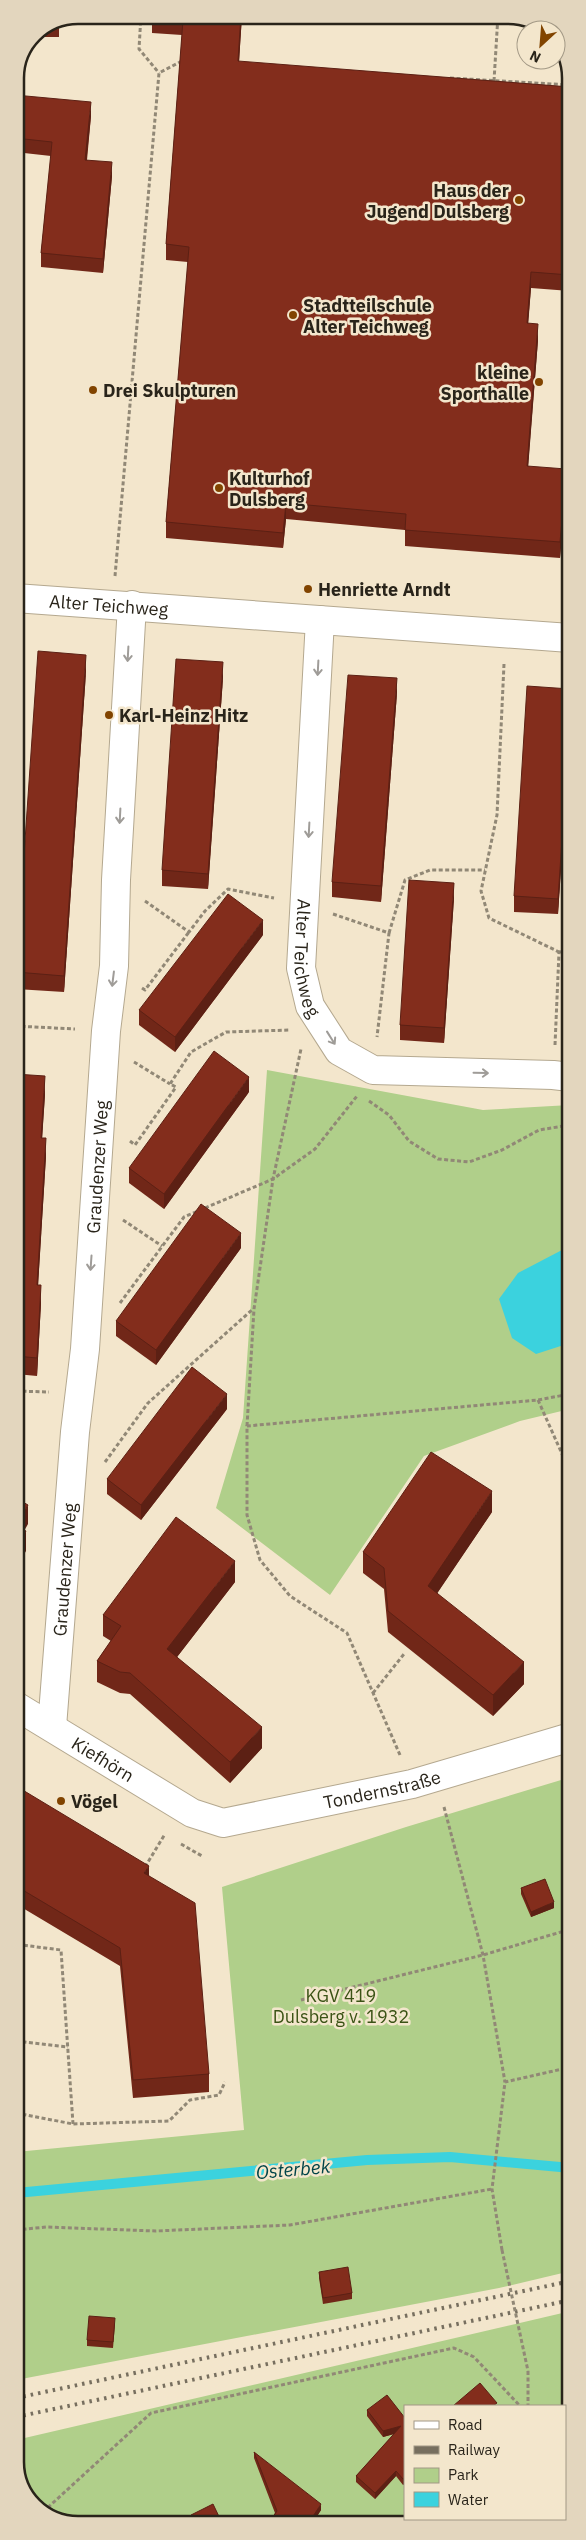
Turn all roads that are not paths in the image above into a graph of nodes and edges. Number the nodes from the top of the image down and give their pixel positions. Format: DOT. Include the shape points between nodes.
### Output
graph roads {
  1 [pos="24,599"];
  2 [pos="122,605"];
  3 [pos="320,620"];
  4 [pos="562,637"];
  5 [pos="562,1076"];
  6 [pos="24,1711"];
  7 [pos="52,1727"];
  8 [pos="562,1740"];
  9 [pos="192,1813"];
  1 -- 2 [label="street, Alter Teichweg"];
  2 -- 3 [label="street, Alter Teichweg"];
  2 -- 7 [label="street, Graudenzer Weg, one-way" via="114,966"];
  3 -- 4 [label="street, Alter Teichweg"];
  3 -- 5 [label="street, Alter Teichweg, one-way" via="301,968 310,1006 339,1051 373,1070"];
  6 -- 7 [label="street, Kiefhörn"];
  7 -- 9 [label="street, Kiefhörn"];
  8 -- 9 [label="street, Tondernstraße" via="424,1781 223,1823"];
}
